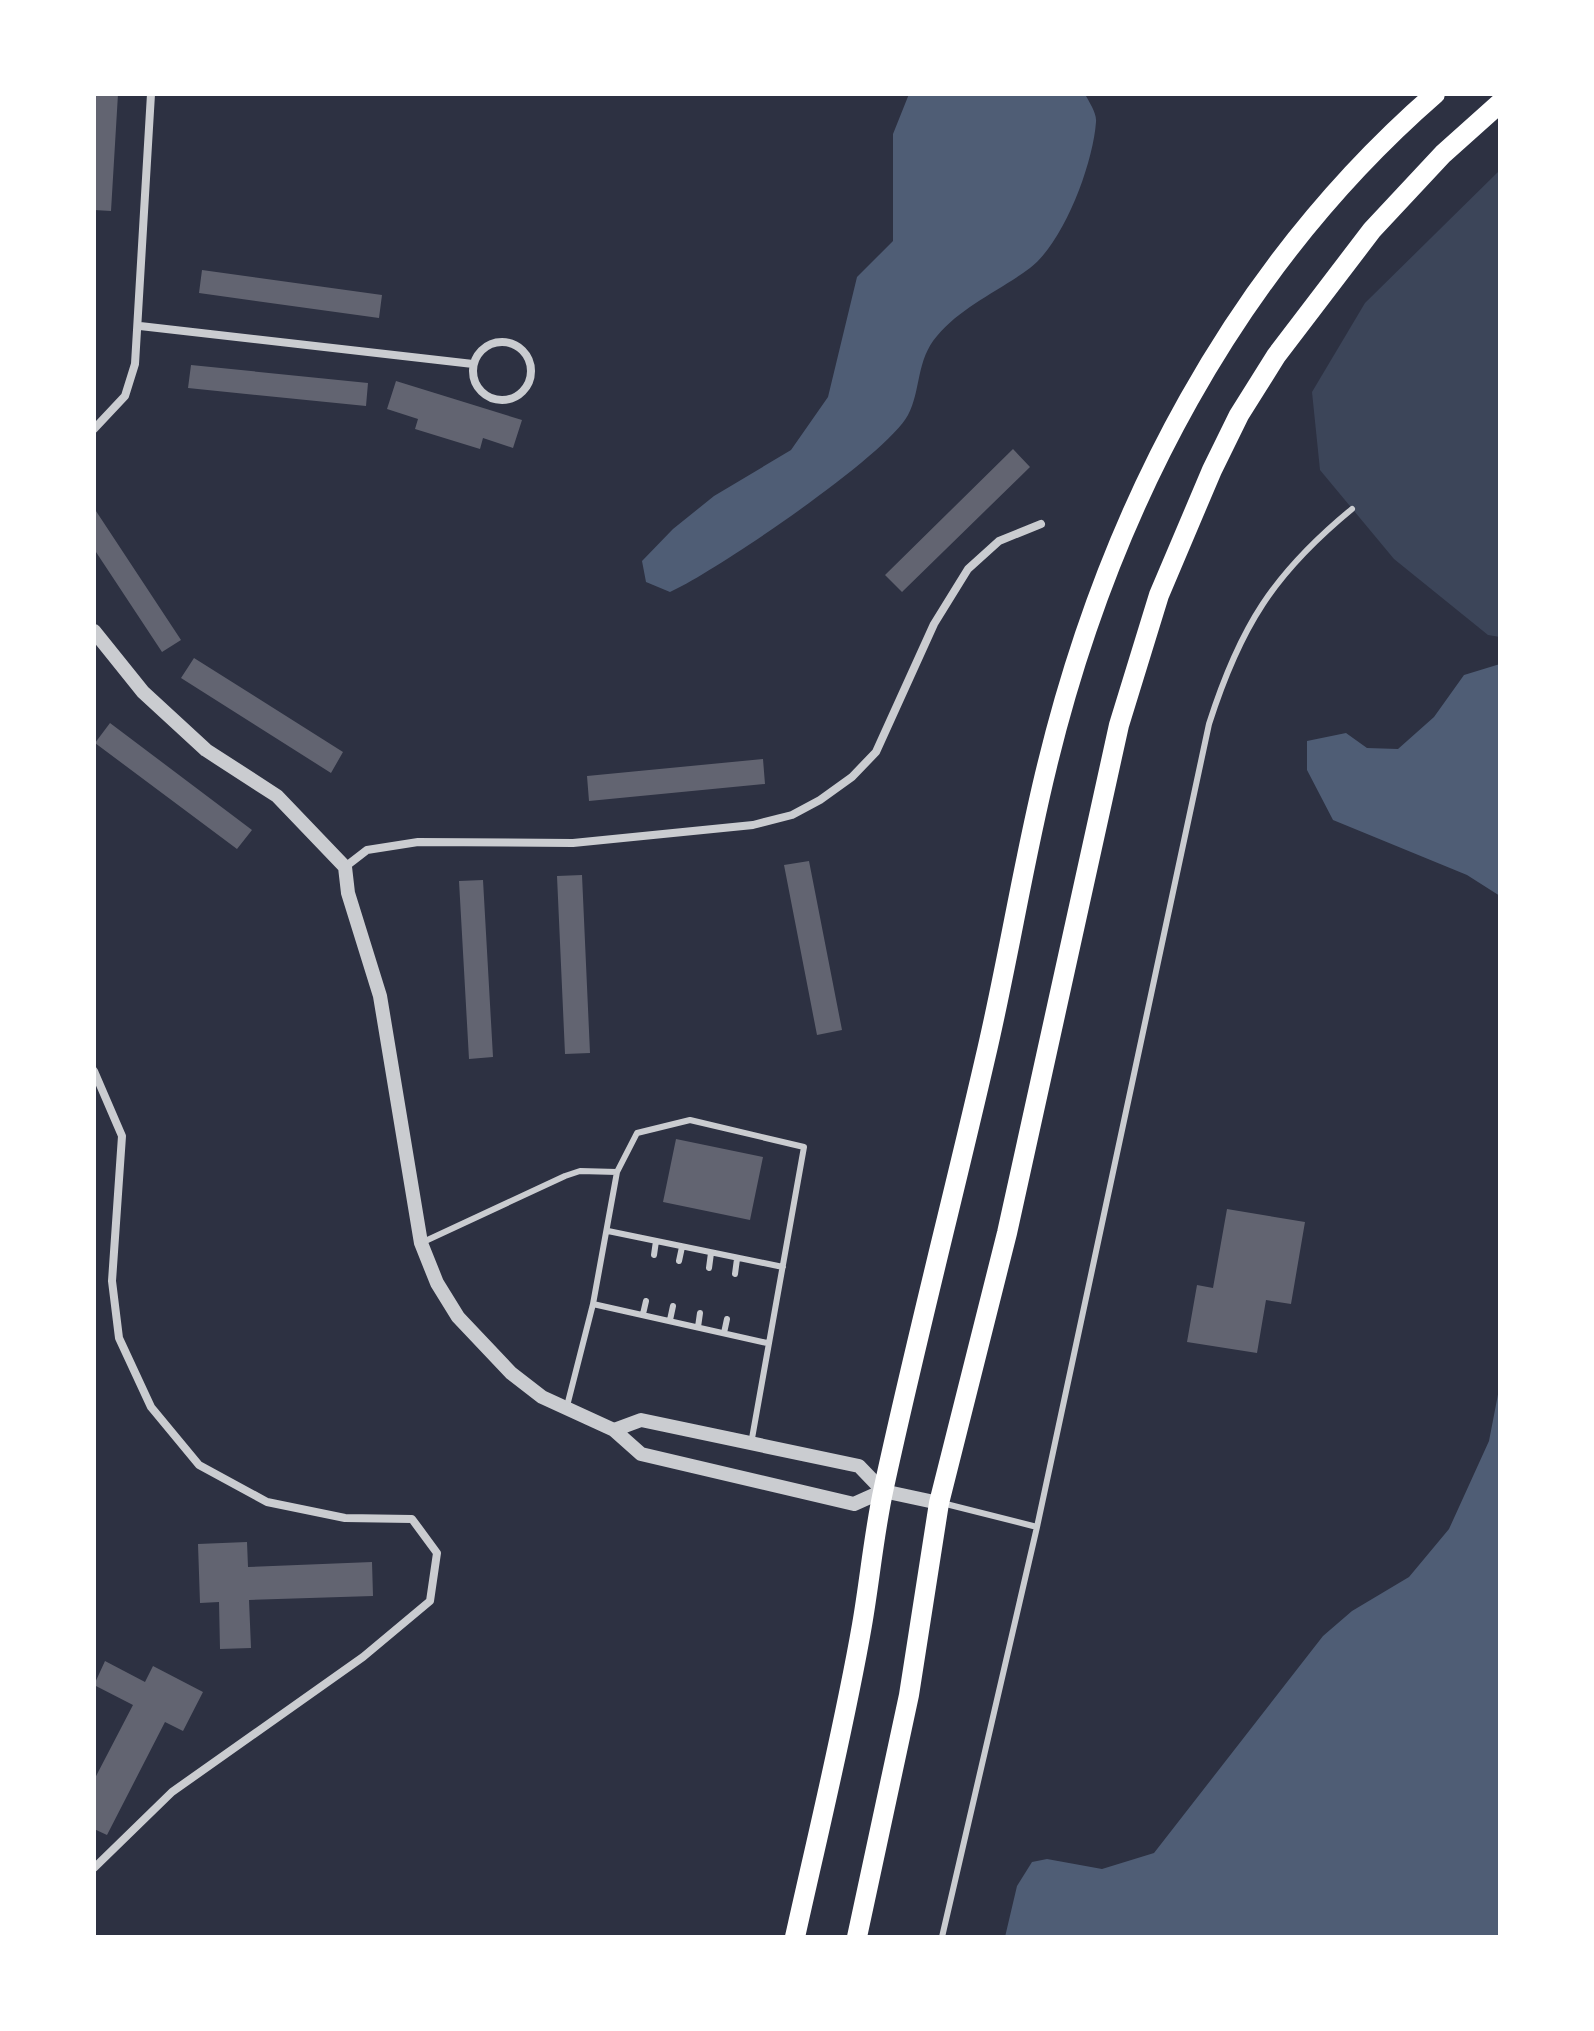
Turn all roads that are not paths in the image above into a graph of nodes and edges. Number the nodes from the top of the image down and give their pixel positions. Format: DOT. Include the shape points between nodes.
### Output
graph roads {
  1 [pos="151,94"];
  2 [pos="1435,94"];
  3 [pos="1500,103"];
  4 [pos="140,326"];
  5 [pos="473,364"];
  6 [pos="94,429"];
  7 [pos="1352,509"];
  8 [pos="1041,524"];
  9 [pos="94,631"];
  10 [pos="345,867"];
  11 [pos="94,1071"];
  12 [pos="617,1172"];
  13 [pos="608,1231"];
  14 [pos="656,1241"];
  15 [pos="421,1243"];
  16 [pos="682,1247"];
  17 [pos="711,1253"];
  18 [pos="654,1255"];
  19 [pos="737,1259"];
  20 [pos="679,1261"];
  21 [pos="783,1267"];
  22 [pos="709,1268"];
  23 [pos="735,1274"];
  24 [pos="646,1301"];
  25 [pos="593,1304"];
  26 [pos="673,1306"];
  27 [pos="700,1313"];
  28 [pos="643,1314"];
  29 [pos="727,1319"];
  30 [pos="670,1320"];
  31 [pos="698,1327"];
  32 [pos="724,1333"];
  33 [pos="767,1343"];
  34 [pos="566,1410"];
  35 [pos="614,1430"];
  36 [pos="751,1444"];
  37 [pos="883,1491"];
  38 [pos="939,1503"];
  39 [pos="1037,1527"];
  40 [pos="94,1868"];
  41 [pos="795,1937"];
  42 [pos="857,1937"];
  43 [pos="942,1937"];
  1 -- 4 [label="street"];
  2 -- 37 [label="highway" via="1306,228 1235,324 1167,435 1131,512 1083,639 1046,769 987,1054"];
  3 -- 38 [label="highway" via="1443,154 1348,258 1239,415 1183,531 1143,643 1113,752 1007,1233"];
  4 -- 5 [label="street"];
  4 -- 6 [label="street" via="125,396"];
  5 -- 5 [label="street" via="479,391 502,401 521,393 531,376 527,356 507,342 484,347"];
  7 -- 39 [label="lane" via="1292,564 1252,618 1228,666 1209,724"];
  8 -- 10 [label="street" via="999,541 968,569 934,624 876,752 852,777 806,808 753,825 573,843 418,842 367,850"];
  9 -- 10 [label="street" via="143,692 206,750 277,796"];
  10 -- 15 [label="street" via="380,996"];
  11 -- 40 [label="street" via="122,1136 112,1281 119,1338 151,1407 199,1465 267,1502 345,1518 412,1519 437,1553 430,1601 363,1657 172,1792"];
  12 -- 13 [label="lane"];
  12 -- 15 [label="lane" via="565,1176"];
  12 -- 21 [label="lane" via="637,1133 690,1120 804,1147"];
  13 -- 14 [label="lane"];
  13 -- 25 [label="lane"];
  14 -- 16 [label="lane"];
  14 -- 18 [label="lane"];
  15 -- 34 [label="street" via="437,1283 481,1344 542,1397"];
  16 -- 17 [label="lane"];
  16 -- 20 [label="lane"];
  17 -- 19 [label="lane"];
  17 -- 22 [label="lane"];
  19 -- 21 [label="lane"];
  19 -- 23 [label="lane"];
  21 -- 33 [label="lane"];
  24 -- 28 [label="lane"];
  25 -- 28 [label="lane"];
  25 -- 34 [label="lane"];
  26 -- 30 [label="lane"];
  27 -- 31 [label="lane"];
  28 -- 30 [label="lane"];
  29 -- 32 [label="lane"];
  30 -- 31 [label="lane"];
  31 -- 32 [label="lane"];
  32 -- 33 [label="lane"];
  33 -- 36 [label="lane"];
  34 -- 35 [label="street"];
  35 -- 36 [label="street" via="641,1420"];
  35 -- 37 [label="street" via="641,1454 854,1504"];
  36 -- 37 [label="street" via="859,1466"];
  37 -- 38 [label="street"];
  37 -- 41 [label="highway" via="862,1627"];
  38 -- 39 [label="lane"];
  38 -- 42 [label="highway" via="909,1695"];
  39 -- 43 [label="lane"];
}
